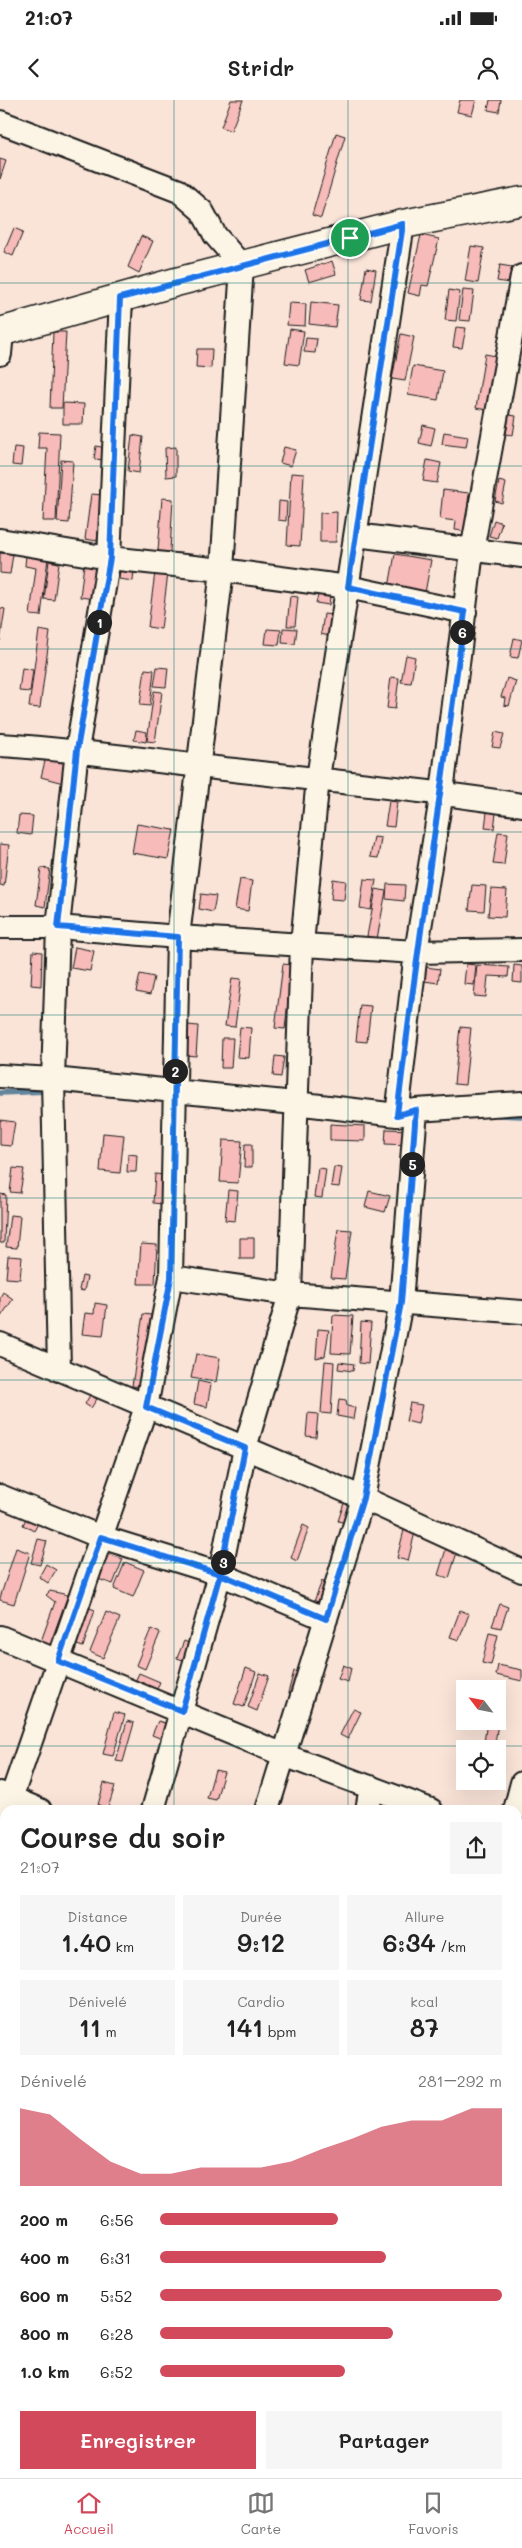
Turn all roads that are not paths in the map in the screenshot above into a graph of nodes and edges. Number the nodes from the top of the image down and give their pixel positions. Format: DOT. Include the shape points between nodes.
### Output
graph roads {
  1 [pos="0,122"];
  2 [pos="522,201"];
  3 [pos="403,224"];
  4 [pos="242,266"];
  5 [pos="522,276"];
  6 [pos="120,298"];
  7 [pos="1,339"];
  8 [pos="356,535"];
  9 [pos="0,540"];
  10 [pos="472,551"];
  11 [pos="522,556"];
  12 [pos="110,558"];
  13 [pos="222,570"];
  14 [pos="348,587"];
  15 [pos="465,612"];
  16 [pos="0,745"];
  17 [pos="77,750"];
  18 [pos="199,766"];
  19 [pos="318,778"];
  20 [pos="442,792"];
  21 [pos="522,805"];
  22 [pos="0,927"];
  23 [pos="58,927"];
  24 [pos="178,937"];
  25 [pos="302,944"];
  26 [pos="522,950"];
  27 [pos="416,952"];
  28 [pos="0,1076"];
  29 [pos="53,1079"];
  30 [pos="174,1092"];
  31 [pos="295,1103"];
  32 [pos="522,1103"];
  33 [pos="407,1112"];
  34 [pos="171,1278"];
  35 [pos="290,1294"];
  36 [pos="401,1303"];
  37 [pos="522,1312"];
  38 [pos="0,1344"];
  39 [pos="59,1370"];
  40 [pos="146,1407"];
  41 [pos="245,1448"];
  42 [pos="0,1496"];
  43 [pos="363,1498"];
  44 [pos="101,1537"];
  45 [pos="522,1571"];
  46 [pos="220,1574"];
  47 [pos="326,1619"];
  48 [pos="0,1638"];
  49 [pos="58,1661"];
  50 [pos="182,1711"];
  51 [pos="284,1755"];
  52 [pos="522,1783"];
  53 [pos="371,1787"];
  54 [pos="6,1805"];
  55 [pos="154,1805"];
  56 [pos="269,1805"];
  57 [pos="368,1805"];
  58 [pos="418,1805"];
  59 [pos="516,1805"];
  1 -- 4 [label="street" via="179,191 202,211 215,234"];
  2 -- 3 [label="street"];
  3 -- 4 [label="street"];
  3 -- 8 [label="street"];
  4 -- 6 [label="street"];
  4 -- 13 [label="street"];
  5 -- 10 [label="street"];
  6 -- 7 [label="street"];
  6 -- 12 [label="street"];
  8 -- 10 [label="street"];
  8 -- 14 [label="street"];
  9 -- 12 [label="street"];
  10 -- 11 [label="street"];
  10 -- 15 [label="street"];
  12 -- 13 [label="street"];
  12 -- 17 [label="street"];
  13 -- 14 [label="street"];
  13 -- 18 [label="street"];
  14 -- 15 [label="street"];
  14 -- 19 [label="street"];
  15 -- 20 [label="street"];
  16 -- 17 [label="street"];
  17 -- 18 [label="street"];
  17 -- 23 [label="street"];
  18 -- 19 [label="street"];
  18 -- 24 [label="street"];
  19 -- 20 [label="street"];
  19 -- 25 [label="street"];
  20 -- 21 [label="street"];
  20 -- 27 [label="street"];
  22 -- 23 [label="street"];
  23 -- 24 [label="street"];
  23 -- 29 [label="street"];
  24 -- 25 [label="street"];
  24 -- 30 [label="street"];
  25 -- 27 [label="street"];
  25 -- 31 [label="street"];
  26 -- 27 [label="street"];
  27 -- 33 [label="street"];
  28 -- 29 [label="street"];
  29 -- 30 [label="street"];
  29 -- 39 [label="street"];
  30 -- 31 [label="street"];
  30 -- 34 [label="street"];
  31 -- 33 [label="street"];
  31 -- 35 [label="street"];
  32 -- 33 [label="street"];
  33 -- 36 [label="street"];
  34 -- 35 [label="street"];
  34 -- 40 [label="street"];
  35 -- 36 [label="street"];
  35 -- 41 [label="street"];
  36 -- 37 [label="street"];
  36 -- 43 [label="street"];
  38 -- 39 [label="street"];
  39 -- 40 [label="street"];
  40 -- 41 [label="street"];
  40 -- 44 [label="street"];
  41 -- 43 [label="street"];
  41 -- 46 [label="street"];
  42 -- 44 [label="street"];
  43 -- 45 [label="street"];
  43 -- 47 [label="street"];
  44 -- 46 [label="street"];
  44 -- 49 [label="street"];
  46 -- 47 [label="street"];
  46 -- 50 [label="street"];
  47 -- 51 [label="street"];
  48 -- 49 [label="street"];
  49 -- 50 [label="street"];
  49 -- 54 [label="street"];
  50 -- 51 [label="street"];
  50 -- 55 [label="street"];
  51 -- 53 [label="street"];
  51 -- 56 [label="street"];
  52 -- 59 [label="street"];
  53 -- 57 [label="street"];
  53 -- 58 [label="street"];
}
